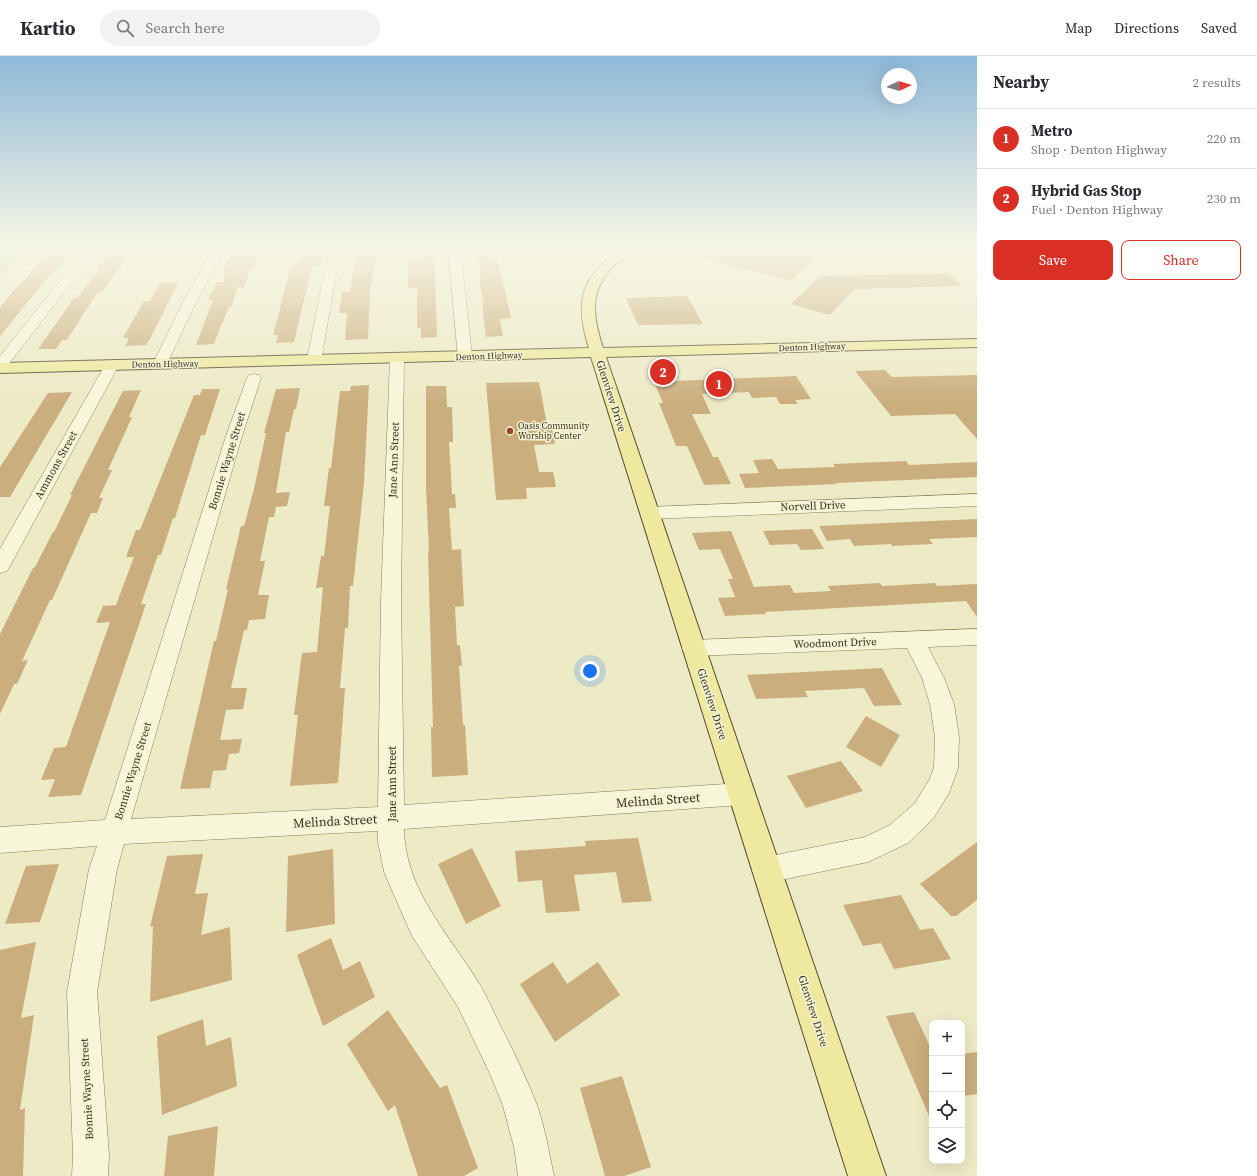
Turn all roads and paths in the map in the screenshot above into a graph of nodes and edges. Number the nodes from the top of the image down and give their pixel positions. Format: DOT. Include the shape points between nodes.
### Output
graph roads {
  1 [pos="53,298"];
  2 [pos="191,298"];
  3 [pos="326,298"];
  4 [pos="459,298"];
  5 [pos="588,298"];
  6 [pos="976,344"];
  7 [pos="597,353"];
  8 [pos="465,357"];
  9 [pos="397,358"];
  10 [pos="314,360"];
  11 [pos="160,364"];
  12 [pos="112,365"];
  13 [pos="0,367"];
  14 [pos="254,378"];
  15 [pos="977,500"];
  16 [pos="649,513"];
  17 [pos="0,566"];
  18 [pos="977,637"];
  19 [pos="914,640"];
  20 [pos="694,648"];
  21 [pos="741,794"];
  22 [pos="392,818"];
  23 [pos="114,832"];
  24 [pos="0,840"];
  25 [pos="766,870"];
  26 [pos="90,1176"];
  27 [pos="536,1176"];
  28 [pos="867,1176"];
  1 -- 13 [label="street"];
  2 -- 11 [label="street"];
  3 -- 10 [label="street"];
  4 -- 8 [label="street"];
  5 -- 7 [label="main road, Glenview Drive" via="586,315"];
  6 -- 7 [label="main road, Denton Highway"];
  7 -- 8 [label="main road, Denton Highway"];
  7 -- 16 [label="main road, Glenview Drive"];
  8 -- 9 [label="main road, Denton Highway"];
  9 -- 10 [label="main road, Denton Highway"];
  9 -- 22 [label="street, Jane Ann Street" via="391,600"];
  10 -- 11 [label="main road, Denton Highway"];
  11 -- 12 [label="main road, Denton Highway"];
  12 -- 13 [label="main road, Denton Highway"];
  12 -- 17 [label="street, Ammons Street"];
  14 -- 23 [label="street, Bonnie Wayne Street" via="234,436"];
  15 -- 16 [label="street, Norvell Drive"];
  16 -- 20 [label="main road, Glenview Drive"];
  18 -- 19 [label="street, Woodmont Drive"];
  19 -- 20 [label="street, Woodmont Drive"];
  19 -- 25 [label="street" via="942,704 947,737 946,768 940,785 924,811 899,834 868,849"];
  20 -- 21 [label="main road, Glenview Drive"];
  21 -- 22 [label="street, Melinda Street"];
  21 -- 25 [label="main road, Glenview Drive"];
  22 -- 23 [label="street, Melinda Street"];
  22 -- 27 [label="street, Jane Ann Street" via="391,842 398,872 422,926 469,996 504,1067 520,1106"];
  23 -- 24 [label="street, Melinda Street"];
  23 -- 26 [label="street, Bonnie Wayne Street" via="103,869 82,992"];
  25 -- 28 [label="main road, Glenview Drive"];
}
